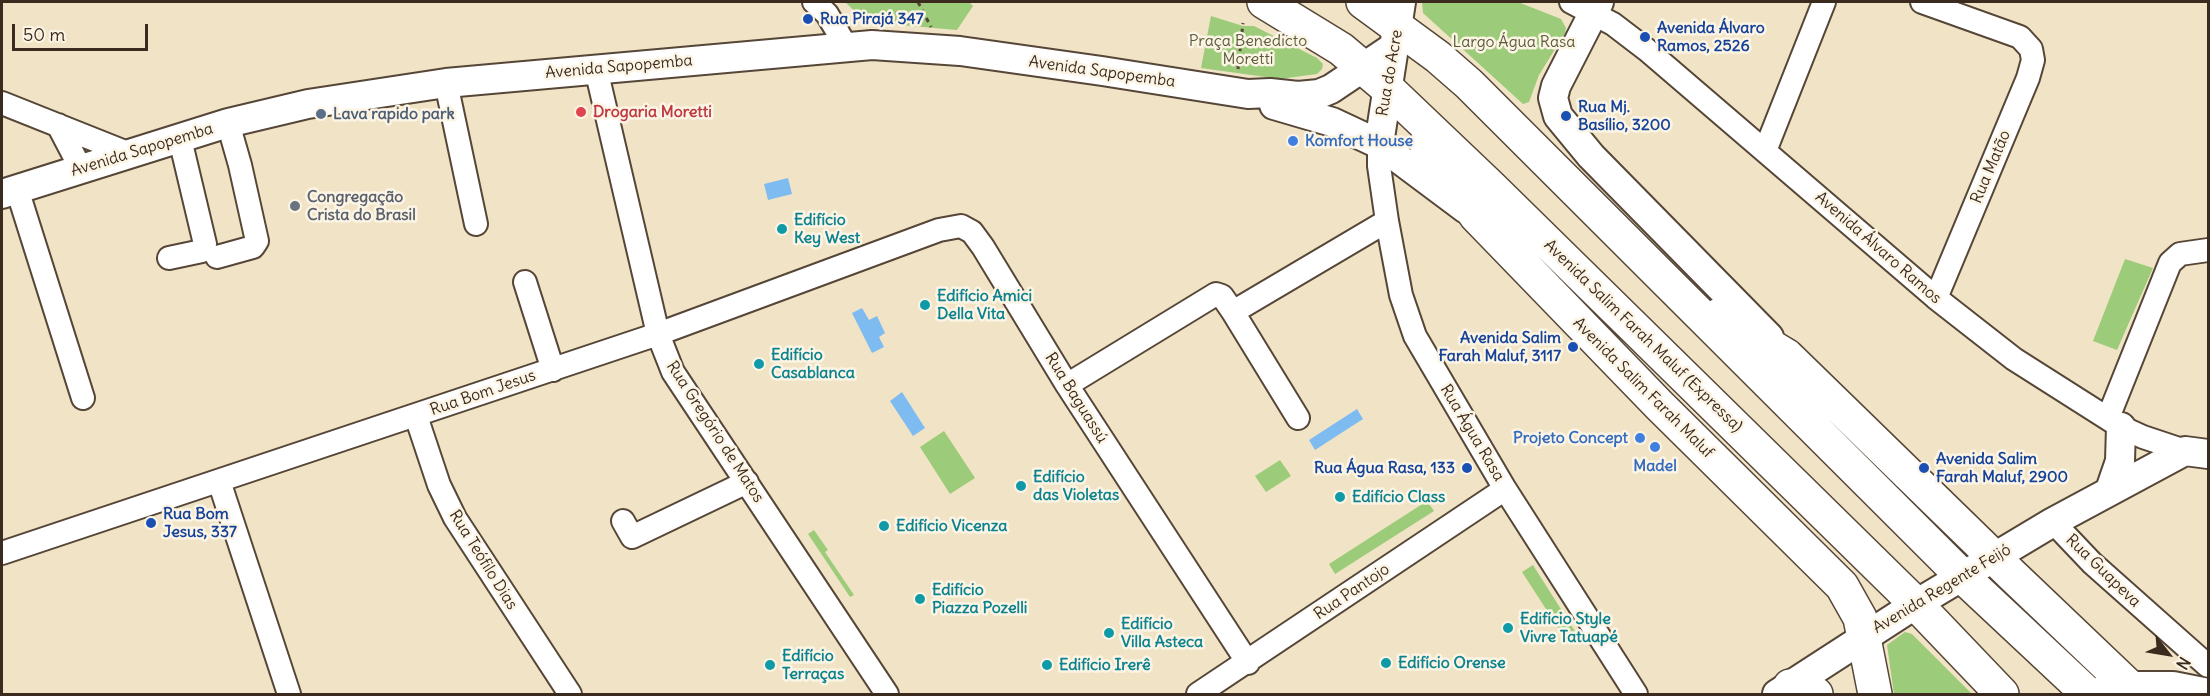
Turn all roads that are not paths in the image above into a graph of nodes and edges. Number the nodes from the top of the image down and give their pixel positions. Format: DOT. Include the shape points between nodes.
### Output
graph roads {
  1 [pos="814,2"];
  2 [pos="1363,2"];
  3 [pos="1824,2"];
  4 [pos="1922,2"];
  5 [pos="1588,5"];
  6 [pos="1253,12"];
  7 [pos="1398,25"];
  8 [pos="846,46"];
  9 [pos="1363,67"];
  10 [pos="597,69"];
  11 [pos="446,83"];
  12 [pos="1242,85"];
  13 [pos="1387,88"];
  14 [pos="2,103"];
  15 [pos="228,123"];
  16 [pos="58,125"];
  17 [pos="180,139"];
  18 [pos="1379,144"];
  19 [pos="1765,151"];
  20 [pos="130,153"];
  21 [pos="81,169"];
  22 [pos="9,191"];
  23 [pos="1476,216"];
  24 [pos="1387,221"];
  25 [pos="476,224"];
  26 [pos="961,226"];
  27 [pos="2208,250"];
  28 [pos="217,257"];
  29 [pos="169,258"];
  30 [pos="525,282"];
  31 [pos="1676,290"];
  32 [pos="1936,298"];
  33 [pos="1233,312"];
  34 [pos="658,334"];
  35 [pos="1787,356"];
  36 [pos="553,370"];
  37 [pos="1067,385"];
  38 [pos="83,398"];
  39 [pos="416,416"];
  40 [pos="1298,418"];
  41 [pos="2115,422"];
  42 [pos="2197,453"];
  43 [pos="219,482"];
  44 [pos="747,482"];
  45 [pos="1505,489"];
  46 [pos="2110,490"];
  47 [pos="623,521"];
  48 [pos="2053,522"];
  49 [pos="2,553"];
  50 [pos="1994,557"];
  51 [pos="1962,576"];
  52 [pos="1916,604"];
  53 [pos="1865,636"];
  54 [pos="1248,663"];
  55 [pos="2208,666"];
  56 [pos="2132,690"];
  57 [pos="1794,692"];
  58 [pos="2208,693"];
  59 [pos="289,694"];
  60 [pos="570,694"];
  61 [pos="887,694"];
  62 [pos="1198,694"];
  63 [pos="1636,694"];
  64 [pos="1875,694"];
  65 [pos="2002,694"];
  66 [pos="2088,694"];
  1 -- 8 [label="street" via="827,14"];
  2 -- 7 [label="highway"];
  3 -- 19 [label="street"];
  4 -- 32 [label="street, Rua Matão" via="2020,37 2031,49 2033,60"];
  5 -- 19 [label="street, Avenida Álvaro Ramos"];
  5 -- 35 [label="main road" via="1556,86 1553,98 1558,116 1591,156"];
  6 -- 9 [label="highway, Avenida Salim Farah Maluf (Expressa)" via="1341,49"];
  7 -- 9 [label="main road, Avenida Sapopemba"];
  7 -- 13 [label="main road, Rua do Acre"];
  7 -- 31 [label="highway" via="1469,84"];
  8 -- 10 [label="main road, Avenida Sapopemba"];
  8 -- 12 [label="main road, Avenida Sapopemba" via="960,51"];
  9 -- 12 [label="main road, Avenida Sapopemba" via="1319,94 1270,93"];
  9 -- 13 [label="highway, Avenida Salim Farah Maluf (Expressa)"];
  10 -- 11 [label="main road, Avenida Sapopemba"];
  10 -- 34 [label="street, Rua Gregório de Matos"];
  11 -- 15 [label="main road, Avenida Sapopemba" via="308,104"];
  11 -- 25 [label="street"];
  12 -- 18 [label="main road, Avenida Sapopemba" via="1266,103 1332,122"];
  13 -- 18 [label="main road, Rua do Acre"];
  13 -- 23 [label="highway, Avenida Salim Farah Maluf"];
  13 -- 52 [label="highway, Avenida Salim Farah Maluf (Expressa)"];
  14 -- 16 [label="street"];
  15 -- 17 [label="main road, Avenida Sapopemba"];
  15 -- 28 [label="street" via="257,241 253,247"];
  16 -- 20 [label="street"];
  16 -- 21 [label="street"];
  17 -- 20 [label="main road, Avenida Sapopemba"];
  17 -- 29 [label="street" via="205,244 202,251"];
  18 -- 23 [label="main road, Avenida Sapopemba"];
  18 -- 24 [label="street, Rua Água Rasa"];
  19 -- 32 [label="street, Avenida Álvaro Ramos"];
  20 -- 21 [label="main road, Avenida Sapopemba"];
  21 -- 22 [label="main road, Avenida Sapopemba"];
  22 -- 38 [label="street"];
  23 -- 53 [label="highway, Avenida Salim Farah Maluf" via="1683,429 1829,571 1855,605"];
  24 -- 33 [label="street"];
  24 -- 45 [label="street, Rua Água Rasa" via="1401,295 1412,328"];
  26 -- 34 [label="street, Rua Bom Jesus" via="939,230"];
  26 -- 37 [label="street, Rua Baguassú" via="972,232 983,247"];
  27 -- 41 [label="street" via="2180,254 2170,263"];
  30 -- 36 [label="street"];
  31 -- 35 [label="highway"];
  31 -- 51 [label="highway"];
  32 -- 41 [label="street, Avenida Álvaro Ramos" via="2014,359"];
  33 -- 37 [label="street" via="1222,296 1213,295"];
  33 -- 40 [label="street"];
  34 -- 36 [label="street, Rua Bom Jesus"];
  34 -- 44 [label="street, Rua Gregório de Matos" via="673,372"];
  35 -- 50 [label="highway"];
  36 -- 39 [label="street, Rua Bom Jesus"];
  37 -- 54 [label="street, Rua Baguassú"];
  39 -- 43 [label="street, Rua Bom Jesus"];
  39 -- 60 [label="street, Rua Teófilo Dias" via="455,518"];
  41 -- 42 [label="street, Avenida Álvaro Ramos" via="2143,437"];
  41 -- 46 [label="main road" via="2120,461"];
  42 -- 46 [label="main road, Avenida Regente Feijó"];
  43 -- 49 [label="street, Rua Bom Jesus"];
  43 -- 59 [label="street"];
  44 -- 47 [label="street" via="632,537"];
  44 -- 61 [label="street, Rua Gregório de Matos"];
  45 -- 54 [label="street, Rua Pantojo"];
  45 -- 63 [label="street, Rua Água Rasa"];
  46 -- 48 [label="main road, Avenida Regente Feijó"];
  48 -- 50 [label="main road, Avenida Regente Feijó"];
  48 -- 55 [label="street, Rua Guapeva" via="2092,563"];
  50 -- 51 [label="main road, Avenida Regente Feijó"];
  50 -- 56 [label="highway"];
  51 -- 52 [label="main road, Avenida Regente Feijó"];
  51 -- 66 [label="highway"];
  52 -- 53 [label="main road, Avenida Regente Feijó"];
  52 -- 65 [label="highway, Avenida Salim Farah Maluf (Expressa)"];
  53 -- 57 [label="main road, Avenida Regente Feijó"];
  53 -- 64 [label="highway, Avenida Salim Farah Maluf"];
  54 -- 62 [label="street, Rua Pantojo"];
  56 -- 58 [label="main road" via="2173,686"];
  56 -- 66 [label="main road"];
}
